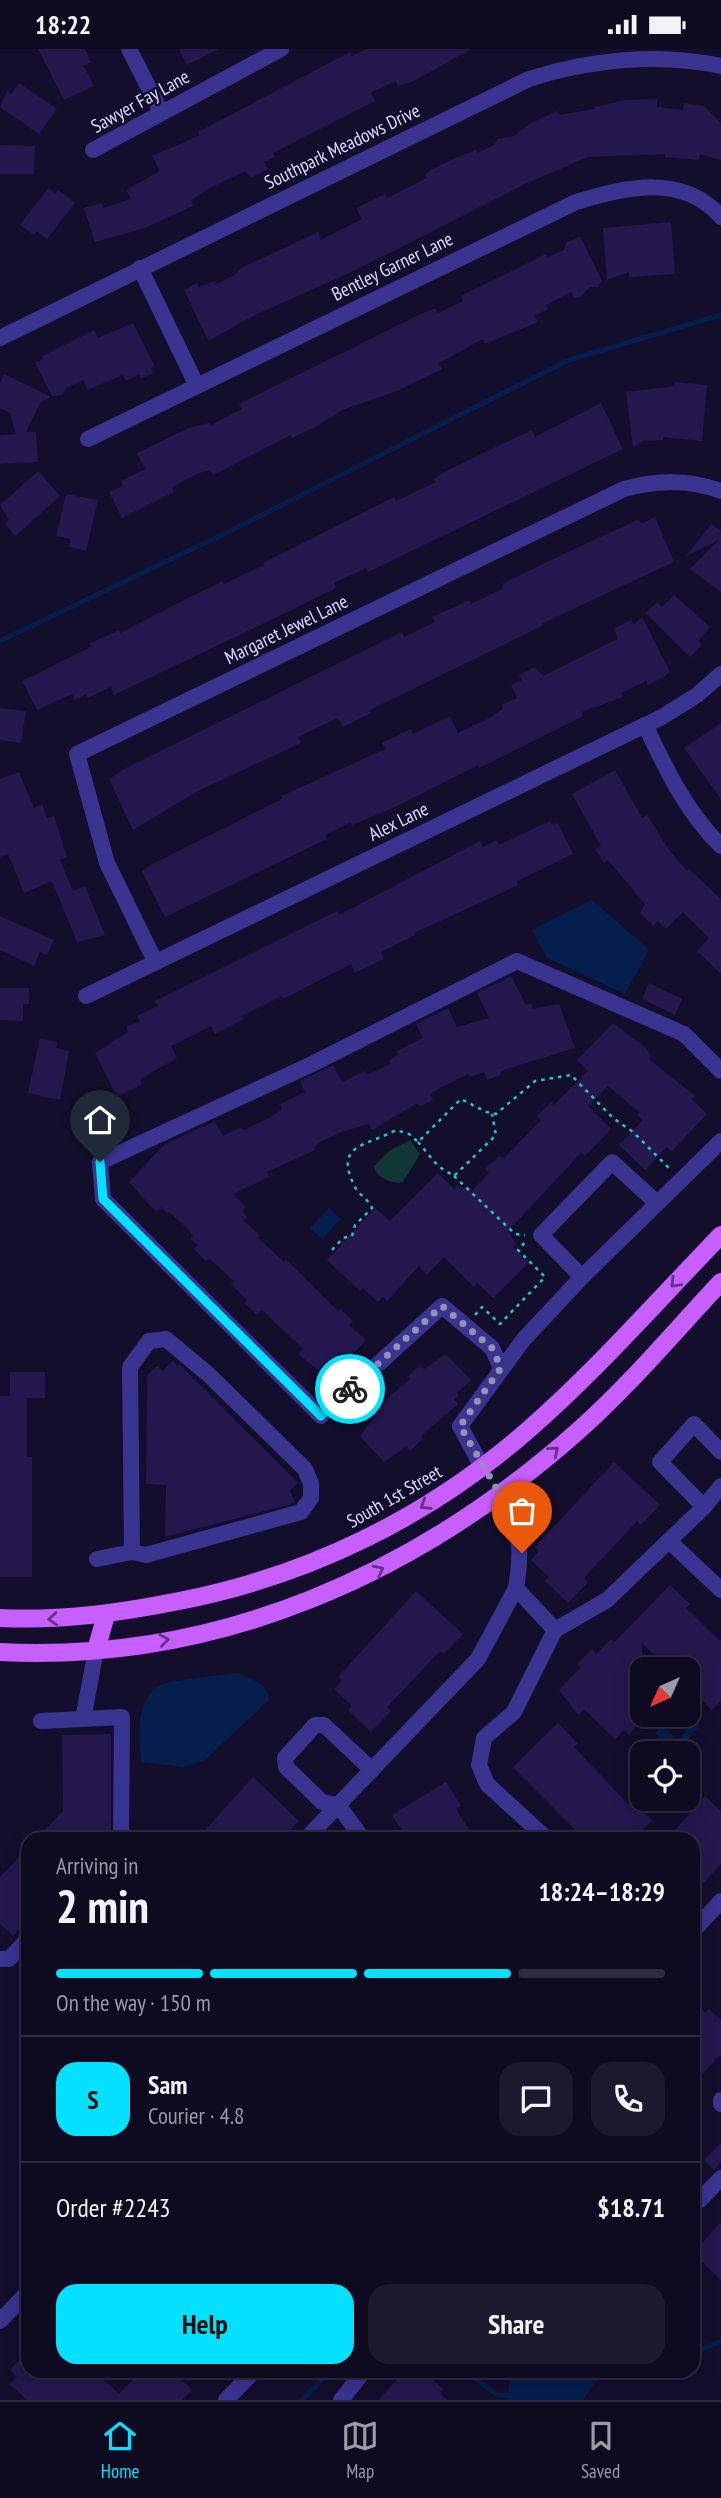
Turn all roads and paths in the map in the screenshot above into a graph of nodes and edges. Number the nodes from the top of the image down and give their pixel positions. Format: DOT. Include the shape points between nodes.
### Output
graph roads {
  1 [pos="129,49"];
  2 [pos="281,49"];
  3 [pos="693,55"];
  4 [pos="721,66"];
  5 [pos="161,112"];
  6 [pos="93,150"];
  7 [pos="721,217"];
  8 [pos="140,268"];
  9 [pos="0,338"];
  10 [pos="197,386"];
  11 [pos="88,439"];
  12 [pos="721,491"];
  13 [pos="721,674"];
  14 [pos="646,725"];
  15 [pos="721,846"];
  16 [pos="155,961"];
  17 [pos="86,996"];
  18 [pos="721,1071"];
  19 [pos="492,1114"];
  20 [pos="721,1141"];
  21 [pos="418,1142"];
  22 [pos="454,1177"];
  23 [pos="681,1180"];
  24 [pos="657,1203"];
  25 [pos="721,1235"];
  26 [pos="332,1250"];
  27 [pos="582,1277"];
  28 [pos="721,1282"];
  29 [pos="465,1325"];
  30 [pos="501,1368"];
  31 [pos="721,1452"];
  32 [pos="482,1467"];
  33 [pos="721,1486"];
  34 [pos="501,1494"];
  35 [pos="711,1506"];
  36 [pos="669,1541"];
  37 [pos="132,1552"];
  38 [pos="97,1559"];
  39 [pos="516,1588"];
  40 [pos="721,1590"];
  41 [pos="106,1615"];
  42 [pos="0,1618"];
  43 [pos="555,1630"];
  44 [pos="96,1650"];
  45 [pos="0,1652"];
  46 [pos="83,1719"];
  47 [pos="41,1721"];
  48 [pos="372,1770"];
  49 [pos="338,1805"];
  50 [pos="121,1832"];
  51 [pos="313,1832"];
  52 [pos="358,1832"];
  53 [pos="539,1832"];
  54 [pos="721,1901"];
  55 [pos="700,1924"];
  56 [pos="21,1946"];
  57 [pos="0,1959"];
  58 [pos="721,2178"];
  59 [pos="700,2200"];
  60 [pos="21,2299"];
  61 [pos="0,2321"];
  62 [pos="247,2378"];
  63 [pos="358,2378"];
  64 [pos="226,2400"];
  65 [pos="341,2400"];
  1 -- 5 [label="street"];
  2 -- 5 [label="street, Sawyer Fay Lane"];
  3 -- 4 [label="street, Southpark Meadows Drive"];
  3 -- 8 [label="street, Southpark Meadows Drive" via="592,64 529,79"];
  5 -- 6 [label="street, Sawyer Fay Lane"];
  7 -- 10 [label="street, Bentley Garner Lane" via="696,196 669,188 632,189 576,202"];
  8 -- 9 [label="street, Southpark Meadows Drive"];
  8 -- 10 [label="street"];
  10 -- 11 [label="street, Bentley Garner Lane"];
  12 -- 16 [label="street, Margaret Jewel Lane" via="673,481 624,489 77,754 107,863"];
  13 -- 14 [label="street, Alex Lane" via="697,695"];
  14 -- 15 [label="street" via="679,794"];
  14 -- 16 [label="street, Alex Lane"];
  16 -- 17 [label="street, Alex Lane"];
  18 -- 29 [label="street" via="684,1034 517,961 310,1065 100,1162 103,1199 321,1416 442,1306"];
  19 -- 21 [label="path" via="461,1099"];
  19 -- 22 [label="path" via="496,1135"];
  19 -- 23 [label="path" via="535,1081 571,1075"];
  20 -- 23 [label="street"];
  21 -- 22 [label="path"];
  21 -- 26 [label="path" via="396,1130 351,1152 347,1173 372,1208 352,1236 343,1238"];
  22 -- 29 [label="path" via="515,1234 532,1235 518,1250 545,1277 500,1324 482,1307"];
  23 -- 24 [label="street"];
  24 -- 27 [label="street"];
  24 -- 27 [label="street" via="612,1162 541,1235"];
  25 -- 32 [label="main road, South 1st Street, one-way" via="561,1401"];
  27 -- 30 [label="street"];
  34 -- 28 [label="main road, one-way" via="581,1428"];
  29 -- 30 [label="street" via="492,1348"];
  30 -- 32 [label="street" via="460,1426"];
  31 -- 35 [label="street" via="694,1424 660,1462"];
  32 -- 34 [label="main road"];
  32 -- 41 [label="main road, South 1st Street, one-way" via="400,1521 309,1565 236,1590"];
  33 -- 35 [label="street"];
  34 -- 39 [label="street" via="522,1553"];
  44 -- 34 [label="main road, one-way" via="189,1637 305,1602 413,1553"];
  35 -- 36 [label="street"];
  36 -- 40 [label="street"];
  36 -- 43 [label="street" via="607,1600"];
  37 -- 37 [label="street" via="146,1555 289,1516 301,1512 311,1498 305,1469 166,1339 149,1341 130,1367"];
  37 -- 38 [label="street"];
  39 -- 43 [label="street"];
  39 -- 48 [label="street" via="478,1658"];
  41 -- 42 [label="main road, South 1st Street, one-way"];
  41 -- 44 [label="main road"];
  43 -- 53 [label="street" via="514,1712 484,1738 479,1765 487,1784"];
  44 -- 45 [label="main road"];
  44 -- 46 [label="street"];
  46 -- 47 [label="street"];
  46 -- 50 [label="street" via="122,1717"];
  48 -- 49 [label="street"];
  48 -- 49 [label="street" via="324,1724 316,1725 300,1741 285,1758 286,1767 322,1802"];
  49 -- 51 [label="street"];
  49 -- 52 [label="street"];
  54 -- 55 [label="street"];
  56 -- 57 [label="street" via="9,1959"];
  58 -- 59 [label="street"];
  60 -- 61 [label="street"];
  62 -- 64 [label="street"];
  63 -- 65 [label="street"];
}
